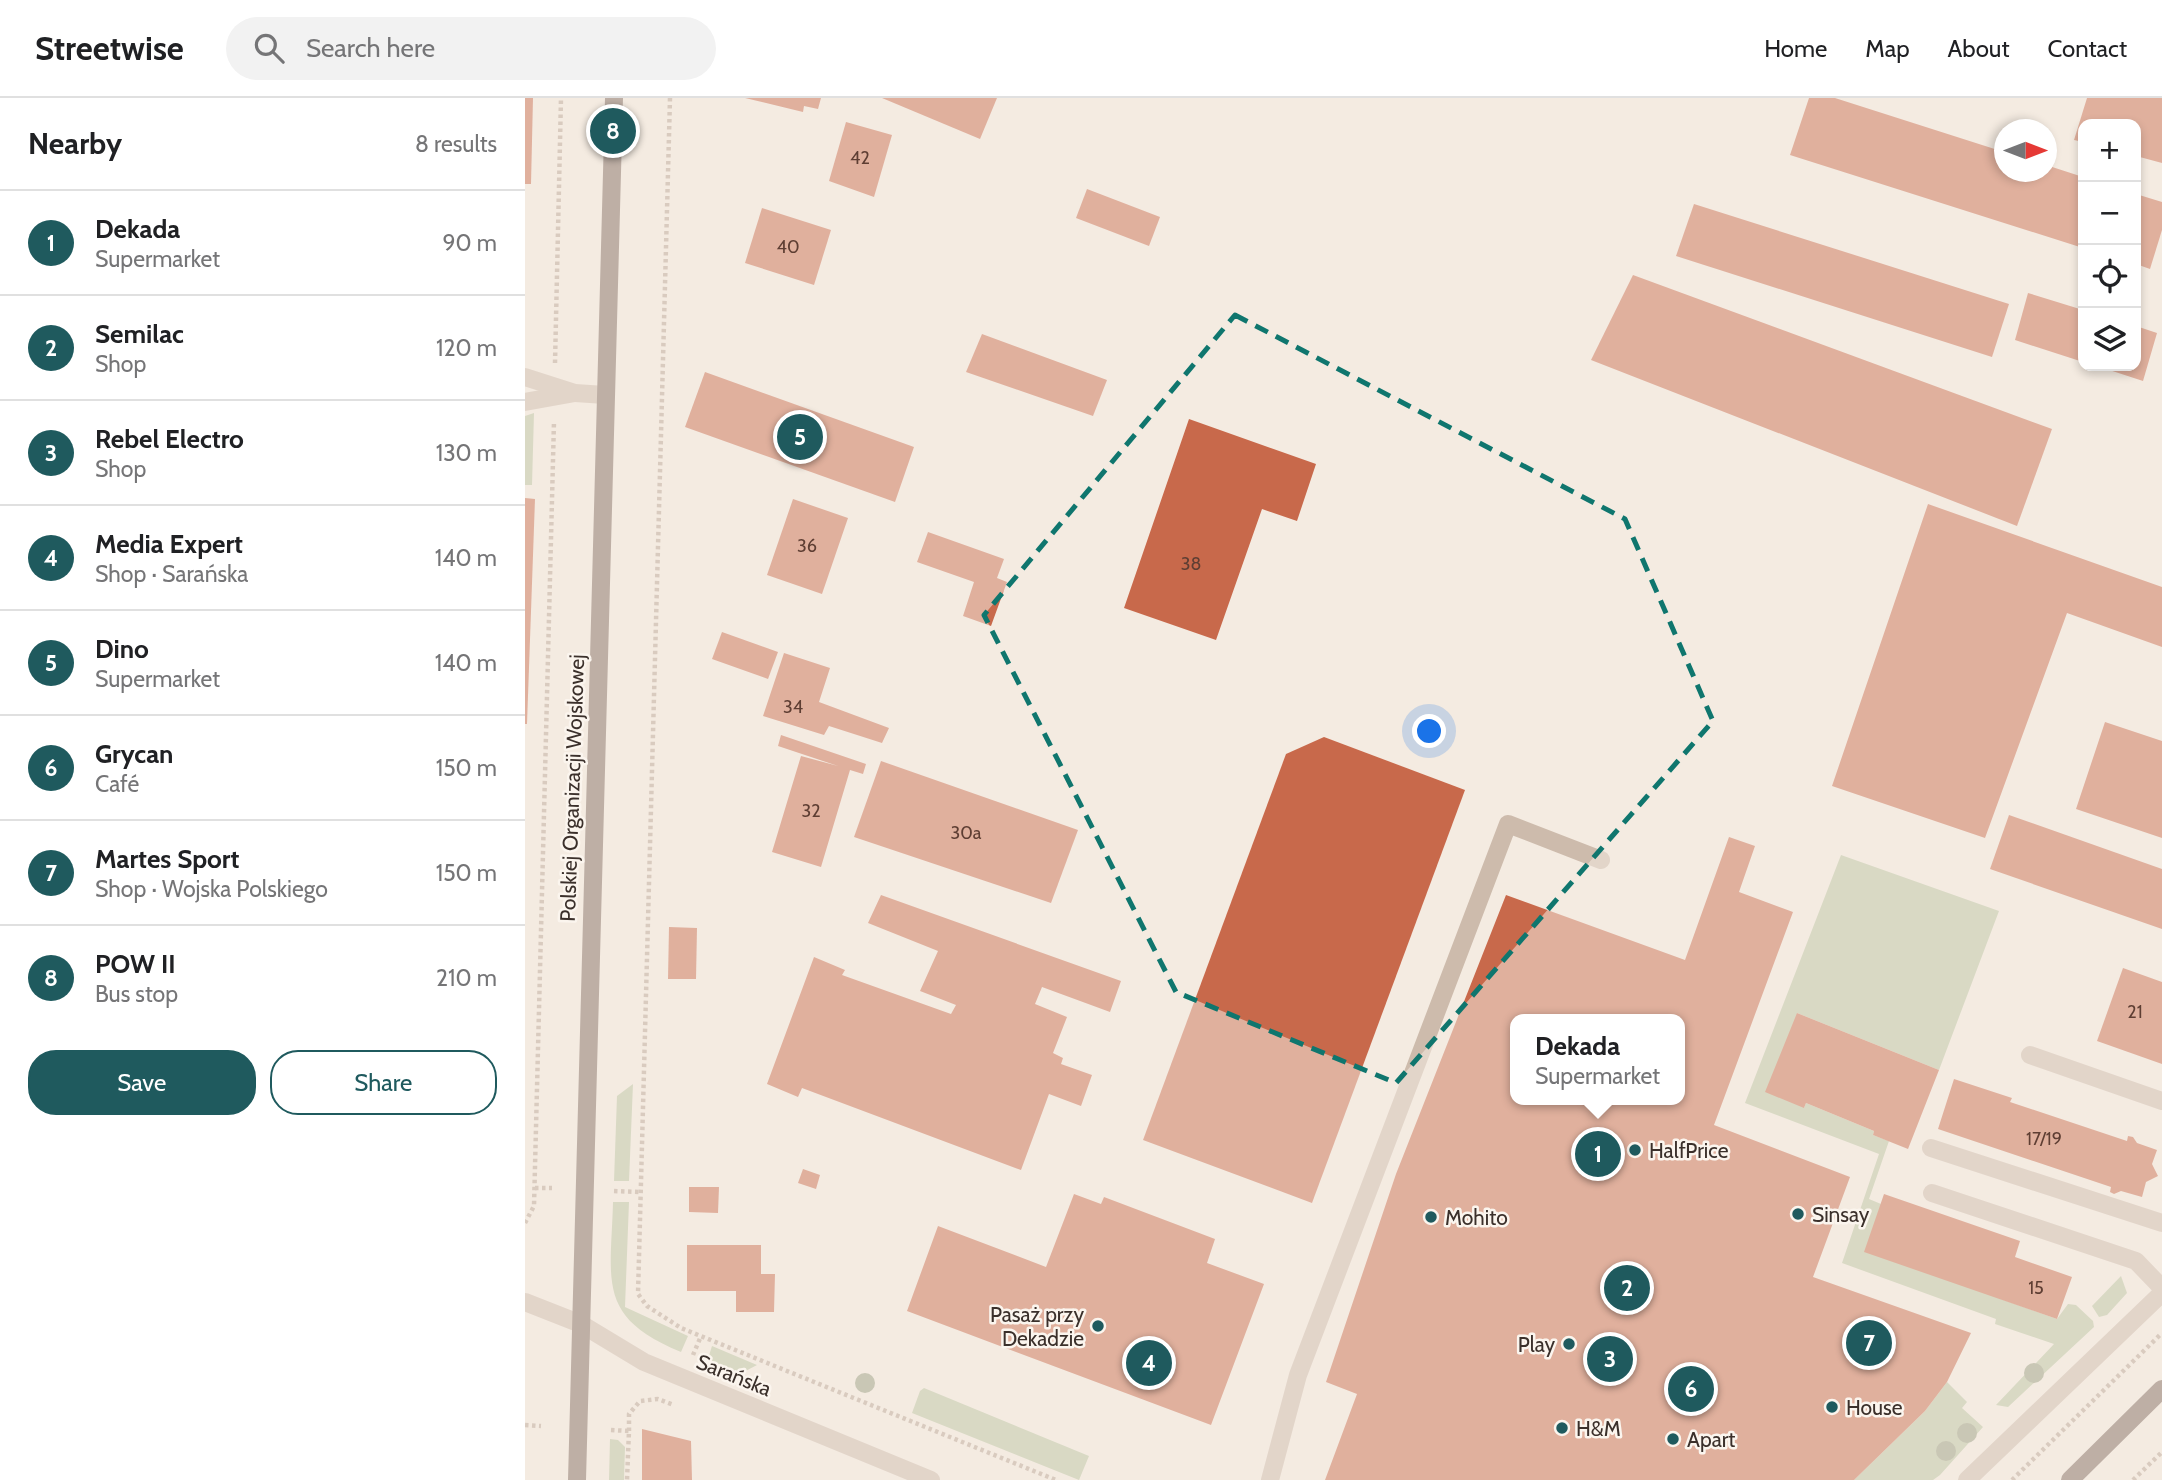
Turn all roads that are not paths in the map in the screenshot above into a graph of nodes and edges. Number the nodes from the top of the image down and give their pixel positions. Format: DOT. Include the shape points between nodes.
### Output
graph roads {
  1 [pos="614,98"];
  2 [pos="525,377"];
  3 [pos="554,392"];
  4 [pos="605,394"];
  5 [pos="525,402"];
  6 [pos="1601,860"];
  7 [pos="2030,1055"];
  8 [pos="2162,1101"];
  9 [pos="1931,1148"];
  10 [pos="1932,1193"];
  11 [pos="2162,1223"];
  12 [pos="2162,1290"];
  13 [pos="525,1302"];
  14 [pos="581,1324"];
  15 [pos="2162,1389"];
  16 [pos="577,1480"];
  17 [pos="931,1480"];
  18 [pos="1270,1480"];
  19 [pos="1967,1480"];
  20 [pos="2070,1480"];
  1 -- 4 [label="main road, Polskiej Organizacji Wojskowej"];
  2 -- 3 [label="street"];
  3 -- 4 [label="street"];
  3 -- 5 [label="street"];
  4 -- 14 [label="main road, Polskiej Organizacji Wojskowej"];
  6 -- 18 [label="street" via="1508,824 1298,1375"];
  7 -- 8 [label="street"];
  9 -- 11 [label="street"];
  10 -- 12 [label="street" via="2136,1261"];
  12 -- 19 [label="street"];
  13 -- 14 [label="street, Sarańska"];
  14 -- 16 [label="main road, Polskiej Organizacji Wojskowej"];
  14 -- 17 [label="street, Sarańska" via="644,1362"];
  15 -- 20 [label="main road"];
}
